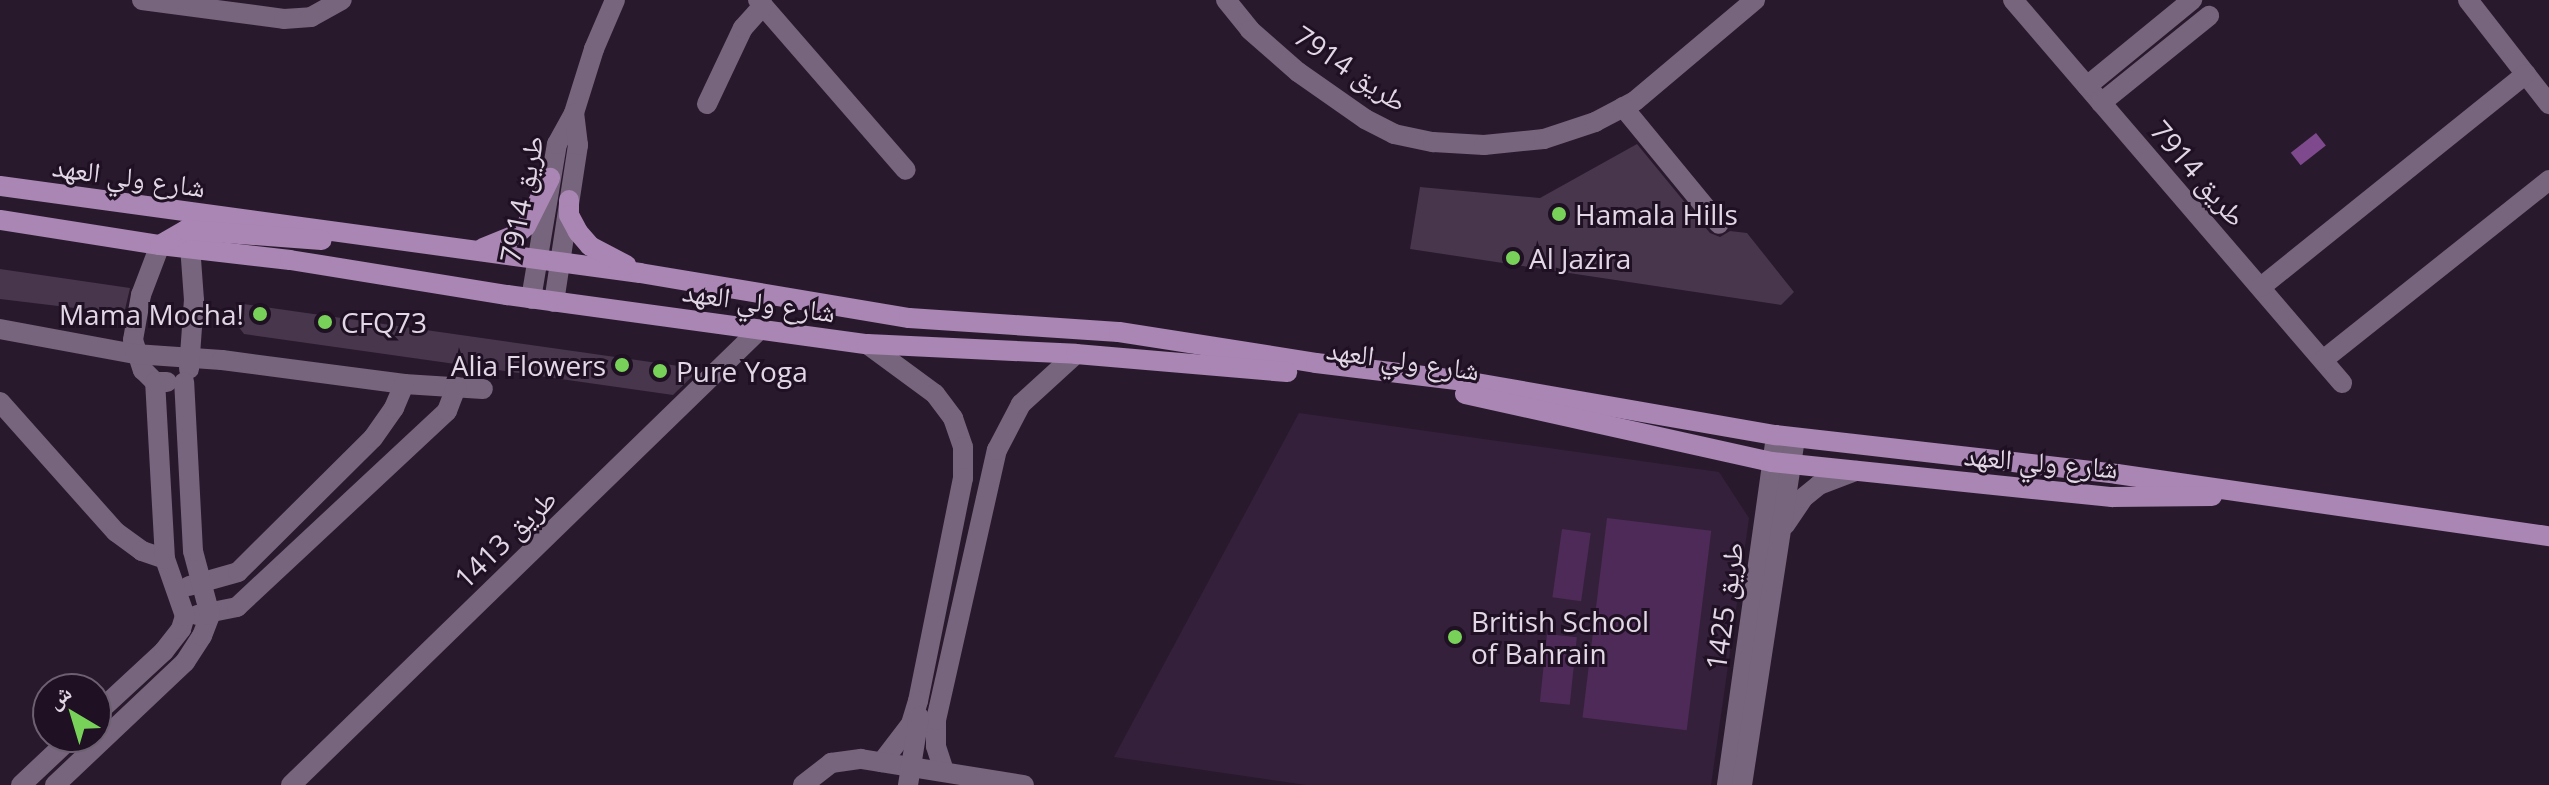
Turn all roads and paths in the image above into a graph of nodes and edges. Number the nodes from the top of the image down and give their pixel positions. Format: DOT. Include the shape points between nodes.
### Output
graph roads {
  1 [pos="142,0"];
  2 [pos="342,0"];
  3 [pos="615,0"];
  4 [pos="1226,0"];
  5 [pos="1755,0"];
  6 [pos="2013,0"];
  7 [pos="2192,0"];
  8 [pos="2472,1"];
  9 [pos="760,3"];
  10 [pos="192,4"];
  11 [pos="2209,16"];
  12 [pos="2526,74"];
  13 [pos="2087,86"];
  14 [pos="2101,103"];
  15 [pos="707,104"];
  16 [pos="2549,104"];
  17 [pos="1623,107"];
  18 [pos="574,113"];
  19 [pos="906,170"];
  20 [pos="550,178"];
  21 [pos="2549,180"];
  22 [pos="0,186"];
  23 [pos="569,200"];
  24 [pos="0,220"];
  25 [pos="1719,224"];
  26 [pos="370,236"];
  27 [pos="160,245"];
  28 [pos="190,246"];
  29 [pos="479,250"];
  30 [pos="536,258"];
  31 [pos="559,261"];
  32 [pos="640,273"];
  33 [pos="2261,287"];
  34 [pos="531,299"];
  35 [pos="554,302"];
  36 [pos="0,329"];
  37 [pos="759,330"];
  38 [pos="867,344"];
  39 [pos="135,354"];
  40 [pos="1076,354"];
  41 [pos="190,359"];
  42 [pos="2323,360"];
  43 [pos="1260,363"];
  44 [pos="155,382"];
  45 [pos="184,382"];
  46 [pos="2342,383"];
  47 [pos="404,384"];
  48 [pos="456,387"];
  49 [pos="483,389"];
  50 [pos="0,402"];
  51 [pos="1786,436"];
  52 [pos="1781,463"];
  53 [pos="1856,471"];
  54 [pos="963,478"];
  55 [pos="989,483"];
  56 [pos="2240,493"];
  57 [pos="1781,532"];
  58 [pos="2549,536"];
  59 [pos="165,559"];
  60 [pos="202,582"];
  61 [pos="177,589"];
  62 [pos="210,615"];
  63 [pos="185,616"];
  64 [pos="112,699"];
  65 [pos="918,701"];
  66 [pos="55,753"];
  67 [pos="882,762"];
  68 [pos="944,771"];
  69 [pos="910,776"];
  70 [pos="21,785"];
  71 [pos="55,785"];
  72 [pos="291,785"];
  73 [pos="803,785"];
  74 [pos="1024,785"];
  75 [pos="1727,785"];
  76 [pos="1742,785"];
  1 -- 10 [label="street"];
  2 -- 10 [label="street" via="297,19"];
  3 -- 18 [label="street, طريق 7914"];
  4 -- 17 [label="street, طريق 7914" via="1250,30 1298,72 1394,134 1484,145 1544,139"];
  5 -- 17 [label="street, طريق 7914"];
  6 -- 13 [label="street, طريق 7914"];
  7 -- 13 [label="street"];
  8 -- 12 [label="street"];
  9 -- 15 [label="street"];
  9 -- 19 [label="street"];
  11 -- 14 [label="street"];
  12 -- 16 [label="street"];
  12 -- 33 [label="street"];
  13 -- 14 [label="street, طريق 7914"];
  14 -- 33 [label="street, طريق 7914"];
  17 -- 25 [label="street"];
  18 -- 20 [label="street, طريق 7914" via="560,135"];
  18 -- 23 [label="street, طريق 7914" via="579,137"];
  20 -- 29 [label="main road" via="526,226"];
  20 -- 30 [label="street, طريق 7914"];
  21 -- 42 [label="street"];
  22 -- 26 [label="main road, شارع ولي العهد"];
  23 -- 31 [label="street, طريق 7914"];
  23 -- 32 [label="main road" via="569,215 590,246"];
  24 -- 27 [label="main road"];
  26 -- 27 [label="main road" via="293,240 186,230"];
  26 -- 29 [label="main road, شارع ولي العهد"];
  27 -- 28 [label="main road"];
  27 -- 39 [label="street" via="134,325"];
  28 -- 34 [label="main road"];
  28 -- 41 [label="street"];
  29 -- 30 [label="main road, شارع ولي العهد"];
  30 -- 31 [label="main road, شارع ولي العهد"];
  30 -- 34 [label="street, طريق 7914"];
  31 -- 32 [label="main road, شارع ولي العهد"];
  31 -- 35 [label="street, طريق 7914"];
  32 -- 43 [label="main road, شارع ولي العهد" via="909,318 1119,332"];
  33 -- 42 [label="street, طريق 7914"];
  34 -- 35 [label="main road, شارع ولي العهد"];
  35 -- 37 [label="main road, شارع ولي العهد"];
  36 -- 39 [label="street"];
  37 -- 38 [label="main road, شارع ولي العهد"];
  37 -- 72 [label="street, طريق 1413"];
  38 -- 40 [label="main road, شارع ولي العهد"];
  38 -- 54 [label="street" via="935,394 953,418 963,447"];
  39 -- 41 [label="street"];
  39 -- 44 [label="street"];
  40 -- 43 [label="main road, شارع ولي العهد"];
  40 -- 55 [label="street" via="1034,389 1010,421"];
  41 -- 45 [label="street"];
  41 -- 47 [label="street"];
  42 -- 46 [label="street, طريق 7914"];
  43 -- 51 [label="main road, شارع ولي العهد" via="1465,381"];
  43 -- 52 [label="main road, شارع ولي العهد" via="1459,393"];
  44 -- 45 [label="street"];
  44 -- 59 [label="street"];
  45 -- 60 [label="street" via="193,551"];
  47 -- 48 [label="street"];
  47 -- 60 [label="street" via="373,438 238,572"];
  48 -- 49 [label="street"];
  48 -- 62 [label="street" via="447,411 237,607"];
  50 -- 59 [label="street" via="116,532 142,551"];
  51 -- 52 [label="street, طريق 1425"];
  51 -- 56 [label="main road, شارع ولي العهد"];
  52 -- 53 [label="main road, شارع ولي العهد"];
  52 -- 57 [label="street, طريق 1425"];
  52 -- 75 [label="street, طريق 1425"];
  53 -- 56 [label="main road, شارع ولي العهد" via="2141,498"];
  53 -- 57 [label="street" via="1819,485 1790,514"];
  54 -- 55 [label="street"];
  54 -- 65 [label="street"];
  55 -- 68 [label="street" via="936,720 936,746"];
  56 -- 58 [label="main road, شارع ولي العهد"];
  57 -- 76 [label="street, طريق 1425"];
  59 -- 61 [label="street"];
  60 -- 61 [label="street"];
  60 -- 62 [label="street"];
  61 -- 63 [label="street"];
  62 -- 63 [label="street"];
  62 -- 71 [label="street" via="185,662"];
  63 -- 64 [label="street" via="164,651"];
  65 -- 67 [label="street" via="911,724"];
  65 -- 69 [label="street"];
  66 -- 70 [label="street"];
  67 -- 69 [label="street"];
  67 -- 73 [label="street" via="845,759 818,771"];
  68 -- 69 [label="street"];
  68 -- 74 [label="street"];
}
